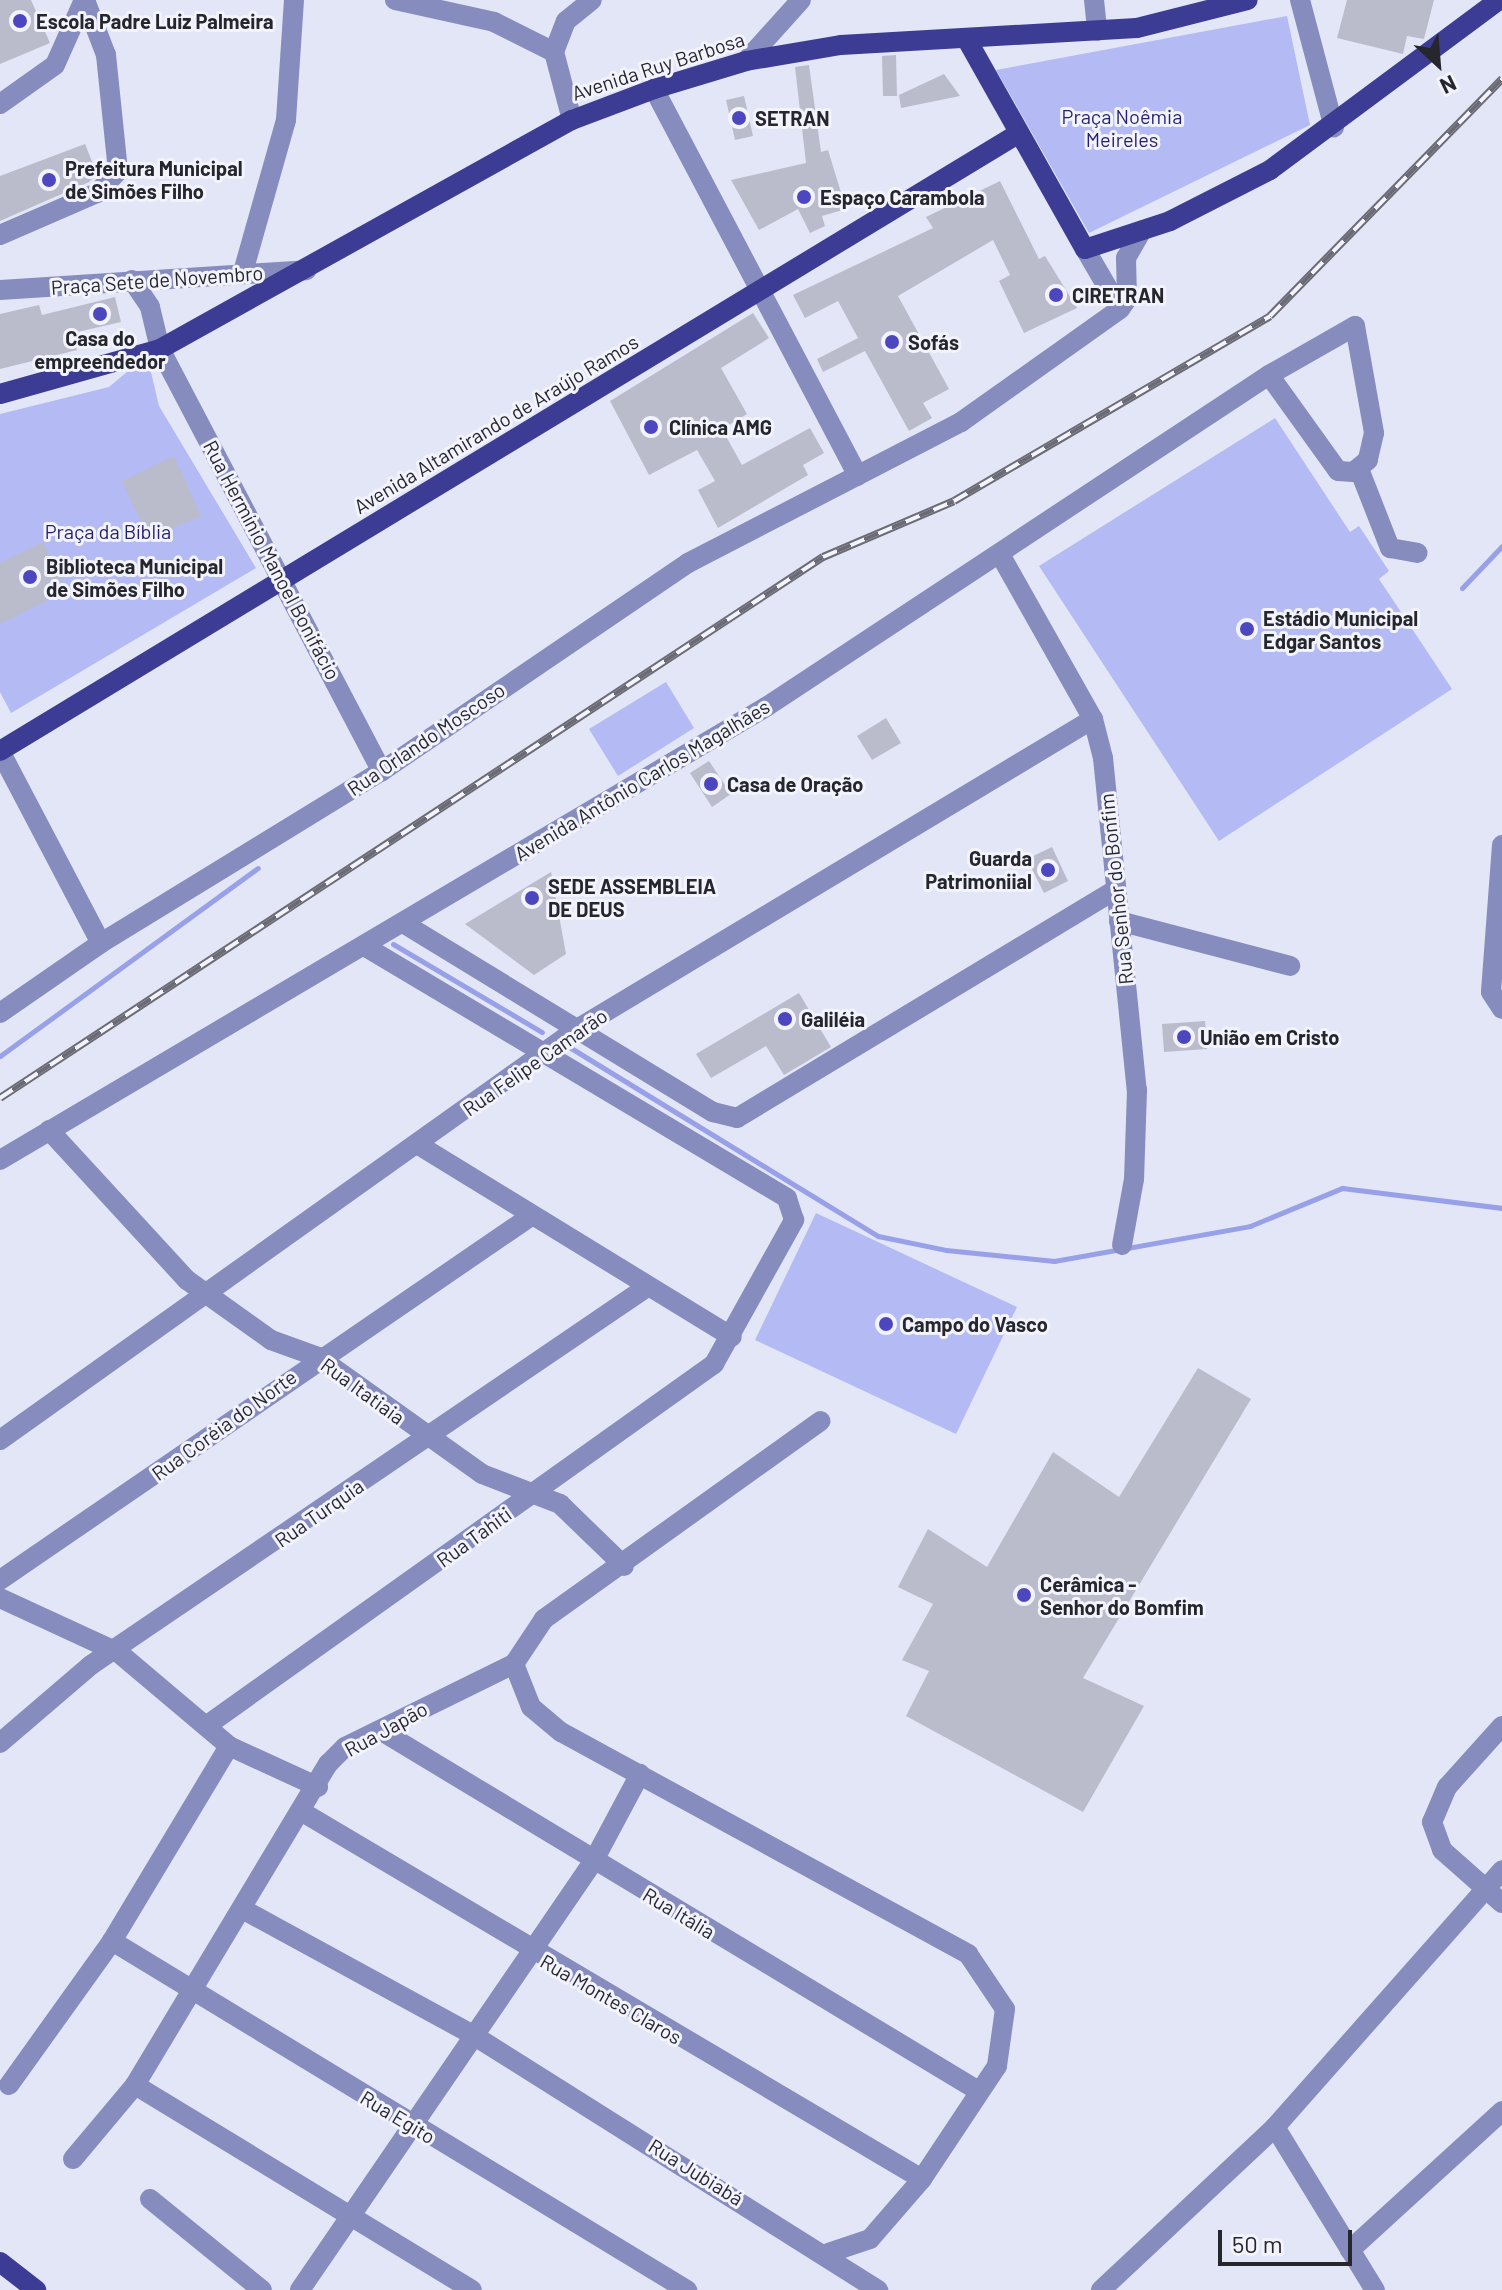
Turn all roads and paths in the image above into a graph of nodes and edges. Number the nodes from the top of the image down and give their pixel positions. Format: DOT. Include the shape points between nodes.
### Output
graph roads {
  1 [pos="84,0"];
  2 [pos="294,0"];
  3 [pos="395,0"];
  4 [pos="592,0"];
  5 [pos="801,0"];
  6 [pos="1094,0"];
  7 [pos="1248,0"];
  8 [pos="1300,0"];
  9 [pos="1499,0"];
  10 [pos="1097,31"];
  11 [pos="966,38"];
  12 [pos="554,52"];
  13 [pos="746,61"];
  14 [pos="654,89"];
  15 [pos="0,104"];
  16 [pos="572,120"];
  17 [pos="1334,128"];
  18 [pos="1016,135"];
  19 [pos="1142,230"];
  20 [pos="0,235"];
  21 [pos="1085,249"];
  22 [pos="314,270"];
  23 [pos="243,272"];
  24 [pos="132,280"];
  25 [pos="0,290"];
  26 [pos="761,291"];
  27 [pos="1120,309"];
  28 [pos="160,349"];
  29 [pos="1269,375"];
  30 [pos="0,394"];
  31 [pos="1359,469"];
  32 [pos="858,476"];
  33 [pos="1418,553"];
  34 [pos="1001,556"];
  35 [pos="284,581"];
  36 [pos="1093,719"];
  37 [pos="0,751"];
  38 [pos="382,771"];
  39 [pos="1502,845"];
  40 [pos="1114,891"];
  41 [pos="1119,921"];
  42 [pos="403,923"];
  43 [pos="101,943"];
  44 [pos="365,946"];
  45 [pos="1290,966"];
  46 [pos="1502,1009"];
  47 [pos="0,1013"];
  48 [pos="577,1029"];
  49 [pos="546,1052"];
  50 [pos="49,1130"];
  51 [pos="417,1144"];
  52 [pos="0,1160"];
  53 [pos="528,1218"];
  54 [pos="1122,1245"];
  55 [pos="644,1289"];
  56 [pos="206,1293"];
  57 [pos="732,1337"];
  58 [pos="318,1357"];
  59 [pos="821,1421"];
  60 [pos="427,1438"];
  61 [pos="0,1440"];
  62 [pos="537,1492"];
  63 [pos="624,1566"];
  64 [pos="0,1580"];
  65 [pos="0,1598"];
  66 [pos="119,1653"];
  67 [pos="514,1664"];
  68 [pos="206,1726"];
  69 [pos="1502,1726"];
  70 [pos="5,1732"];
  71 [pos="383,1732"];
  72 [pos="229,1746"];
  73 [pos="640,1774"];
  74 [pos="318,1787"];
  75 [pos="304,1813"];
  76 [pos="593,1862"];
  77 [pos="1502,1870"];
  78 [pos="1485,1887"];
  79 [pos="1502,1903"];
  80 [pos="244,1910"];
  81 [pos="112,1941"];
  82 [pos="532,1953"];
  83 [pos="193,1991"];
  84 [pos="473,2035"];
  85 [pos="9,2085"];
  86 [pos="135,2085"];
  87 [pos="977,2090"];
  88 [pos="1502,2111"];
  89 [pos="408,2123"];
  90 [pos="1275,2127"];
  91 [pos="73,2159"];
  92 [pos="922,2179"];
  93 [pos="150,2199"];
  94 [pos="347,2216"];
  95 [pos="1350,2250"];
  96 [pos="828,2253"];
  97 [pos="0,2262"];
  98 [pos="36,2290"];
  99 [pos="262,2290"];
  100 [pos="300,2290"];
  101 [pos="472,2290"];
  102 [pos="687,2290"];
  103 [pos="878,2290"];
  104 [pos="1101,2290"];
  105 [pos="1375,2290"];
  1 -- 15 [label="street" via="55,65"];
  1 -- 20 [label="street" via="106,55 118,171 97,193"];
  2 -- 23 [label="street" via="286,120"];
  3 -- 12 [label="street" via="494,22"];
  4 -- 12 [label="street" via="566,21"];
  5 -- 13 [label="street"];
  6 -- 10 [label="street"];
  7 -- 10 [label="main road, Avenida Ruy Barbosa" via="1177,21"];
  8 -- 17 [label="street"];
  9 -- 17 [label="main road"];
  10 -- 11 [label="main road, Avenida Ruy Barbosa"];
  11 -- 13 [label="main road, Avenida Ruy Barbosa" via="870,41"];
  11 -- 18 [label="main road"];
  12 -- 16 [label="street"];
  13 -- 14 [label="main road, Avenida Ruy Barbosa"];
  14 -- 16 [label="main road, Avenida Ruy Barbosa"];
  14 -- 26 [label="street"];
  16 -- 22 [label="main road, Avenida Ruy Barbosa"];
  17 -- 19 [label="main road" via="1221,198"];
  18 -- 21 [label="main road"];
  18 -- 26 [label="main road, Avenida Altamirando de Araújo Ramos"];
  19 -- 21 [label="main road"];
  19 -- 27 [label="street" via="1126,258"];
  21 -- 27 [label="street"];
  22 -- 23 [label="street, Praça Sete de Novembro"];
  22 -- 28 [label="main road, Avenida Ruy Barbosa"];
  23 -- 24 [label="street, Praça Sete de Novembro"];
  24 -- 25 [label="street, Praça Sete de Novembro"];
  24 -- 28 [label="street, Rua Hermínio Manoel Bonifácio" via="150,307"];
  26 -- 32 [label="street"];
  26 -- 35 [label="main road, Avenida Altamirando de Araújo Ramos"];
  27 -- 32 [label="street" via="948,430"];
  28 -- 30 [label="main road, Avenida Ruy Barbosa"];
  28 -- 35 [label="street, Rua Hermínio Manoel Bonifácio"];
  29 -- 31 [label="street" via="1338,471"];
  29 -- 31 [label="street, Avenida Antônio Carlos Magalhães" via="1355,326 1374,433"];
  29 -- 34 [label="street, Avenida Antônio Carlos Magalhães"];
  31 -- 33 [label="street" via="1390,548"];
  32 -- 38 [label="street, Rua Orlando Moscoso" via="688,563"];
  34 -- 36 [label="street, Rua Senhor do Bonfim"];
  34 -- 42 [label="street, Avenida Antônio Carlos Magalhães"];
  35 -- 37 [label="main road, Avenida Altamirando de Araújo Ramos"];
  35 -- 38 [label="street, Rua Hermínio Manoel Bonifácio"];
  36 -- 40 [label="street, Rua Senhor do Bonfim" via="1103,758"];
  36 -- 48 [label="street, Rua Felipe Camarão"];
  37 -- 43 [label="street"];
  38 -- 43 [label="street, Rua Orlando Moscoso"];
  39 -- 46 [label="street" via="1491,992"];
  40 -- 41 [label="street, Rua Senhor do Bonfim"];
  40 -- 48 [label="street" via="748,1115 713,1112"];
  41 -- 45 [label="street"];
  41 -- 54 [label="street, Rua Senhor do Bonfim" via="1138,1103"];
  42 -- 44 [label="street, Avenida Antônio Carlos Magalhães"];
  42 -- 48 [label="street"];
  43 -- 47 [label="street, Rua Orlando Moscoso"];
  44 -- 49 [label="street"];
  44 -- 50 [label="street, Avenida Antônio Carlos Magalhães"];
  48 -- 49 [label="street, Rua Felipe Camarão"];
  49 -- 51 [label="street, Rua Felipe Camarão"];
  49 -- 57 [label="street, Rua Tahiti" via="787,1198 795,1213"];
  50 -- 52 [label="street, Avenida Antônio Carlos Magalhães"];
  50 -- 56 [label="street, Rua Itatiaia" via="160,1255"];
  51 -- 53 [label="street"];
  51 -- 56 [label="street, Rua Felipe Camarão"];
  53 -- 55 [label="street"];
  53 -- 58 [label="street, Rua Coréia do Norte"];
  55 -- 57 [label="street"];
  55 -- 60 [label="street, Rua Turquia"];
  56 -- 58 [label="street, Rua Itatiaia" via="271,1340"];
  56 -- 61 [label="street, Rua Felipe Camarão"];
  57 -- 62 [label="street, Rua Tahiti" via="714,1364"];
  58 -- 60 [label="street, Rua Itatiaia"];
  58 -- 64 [label="street, Rua Coréia do Norte"];
  59 -- 63 [label="street, Rua Japão"];
  60 -- 62 [label="street, Rua Itatiaia" via="490,1477"];
  60 -- 66 [label="street, Rua Turquia"];
  62 -- 63 [label="street, Rua Itatiaia"];
  62 -- 68 [label="street, Rua Tahiti"];
  63 -- 67 [label="street, Rua Japão" via="544,1619"];
  65 -- 66 [label="street"];
  66 -- 68 [label="street"];
  66 -- 70 [label="street, Rua Turquia" via="91,1665"];
  67 -- 71 [label="street, Rua Japão"];
  67 -- 73 [label="street" via="542,1719"];
  68 -- 72 [label="street"];
  69 -- 78 [label="street" via="1447,1787 1432,1822 1442,1850"];
  71 -- 74 [label="street, Rua Japão" via="345,1747"];
  71 -- 76 [label="street, Rua Itália"];
  72 -- 74 [label="street"];
  72 -- 81 [label="street"];
  73 -- 76 [label="street"];
  73 -- 87 [label="street" via="981,1966 1005,2009 1007,2033 997,2066"];
  74 -- 75 [label="street, Rua Japão"];
  75 -- 80 [label="street, Rua Japão"];
  75 -- 82 [label="street, Rua Montes Claros"];
  76 -- 82 [label="street"];
  76 -- 87 [label="street, Rua Itália"];
  77 -- 78 [label="street"];
  78 -- 79 [label="street"];
  78 -- 90 [label="street"];
  80 -- 83 [label="street, Rua Japão"];
  80 -- 84 [label="street, Rua Jubiabá"];
  81 -- 83 [label="street, Rua Egito"];
  81 -- 85 [label="street"];
  82 -- 84 [label="street"];
  82 -- 92 [label="street, Rua Montes Claros"];
  83 -- 86 [label="street, Rua Japão"];
  83 -- 89 [label="street, Rua Egito"];
  84 -- 89 [label="street"];
  84 -- 96 [label="street, Rua Jubiabá"];
  86 -- 91 [label="street, Rua Japão"];
  86 -- 94 [label="street"];
  87 -- 92 [label="street"];
  88 -- 95 [label="street"];
  89 -- 94 [label="street"];
  89 -- 102 [label="street, Rua Egito"];
  90 -- 95 [label="street"];
  90 -- 104 [label="street"];
  92 -- 96 [label="street" via="870,2239"];
  93 -- 99 [label="street"];
  94 -- 100 [label="street"];
  94 -- 101 [label="street"];
  95 -- 105 [label="street"];
  96 -- 103 [label="street, Rua Jubiabá"];
  97 -- 98 [label="main road"];
}
